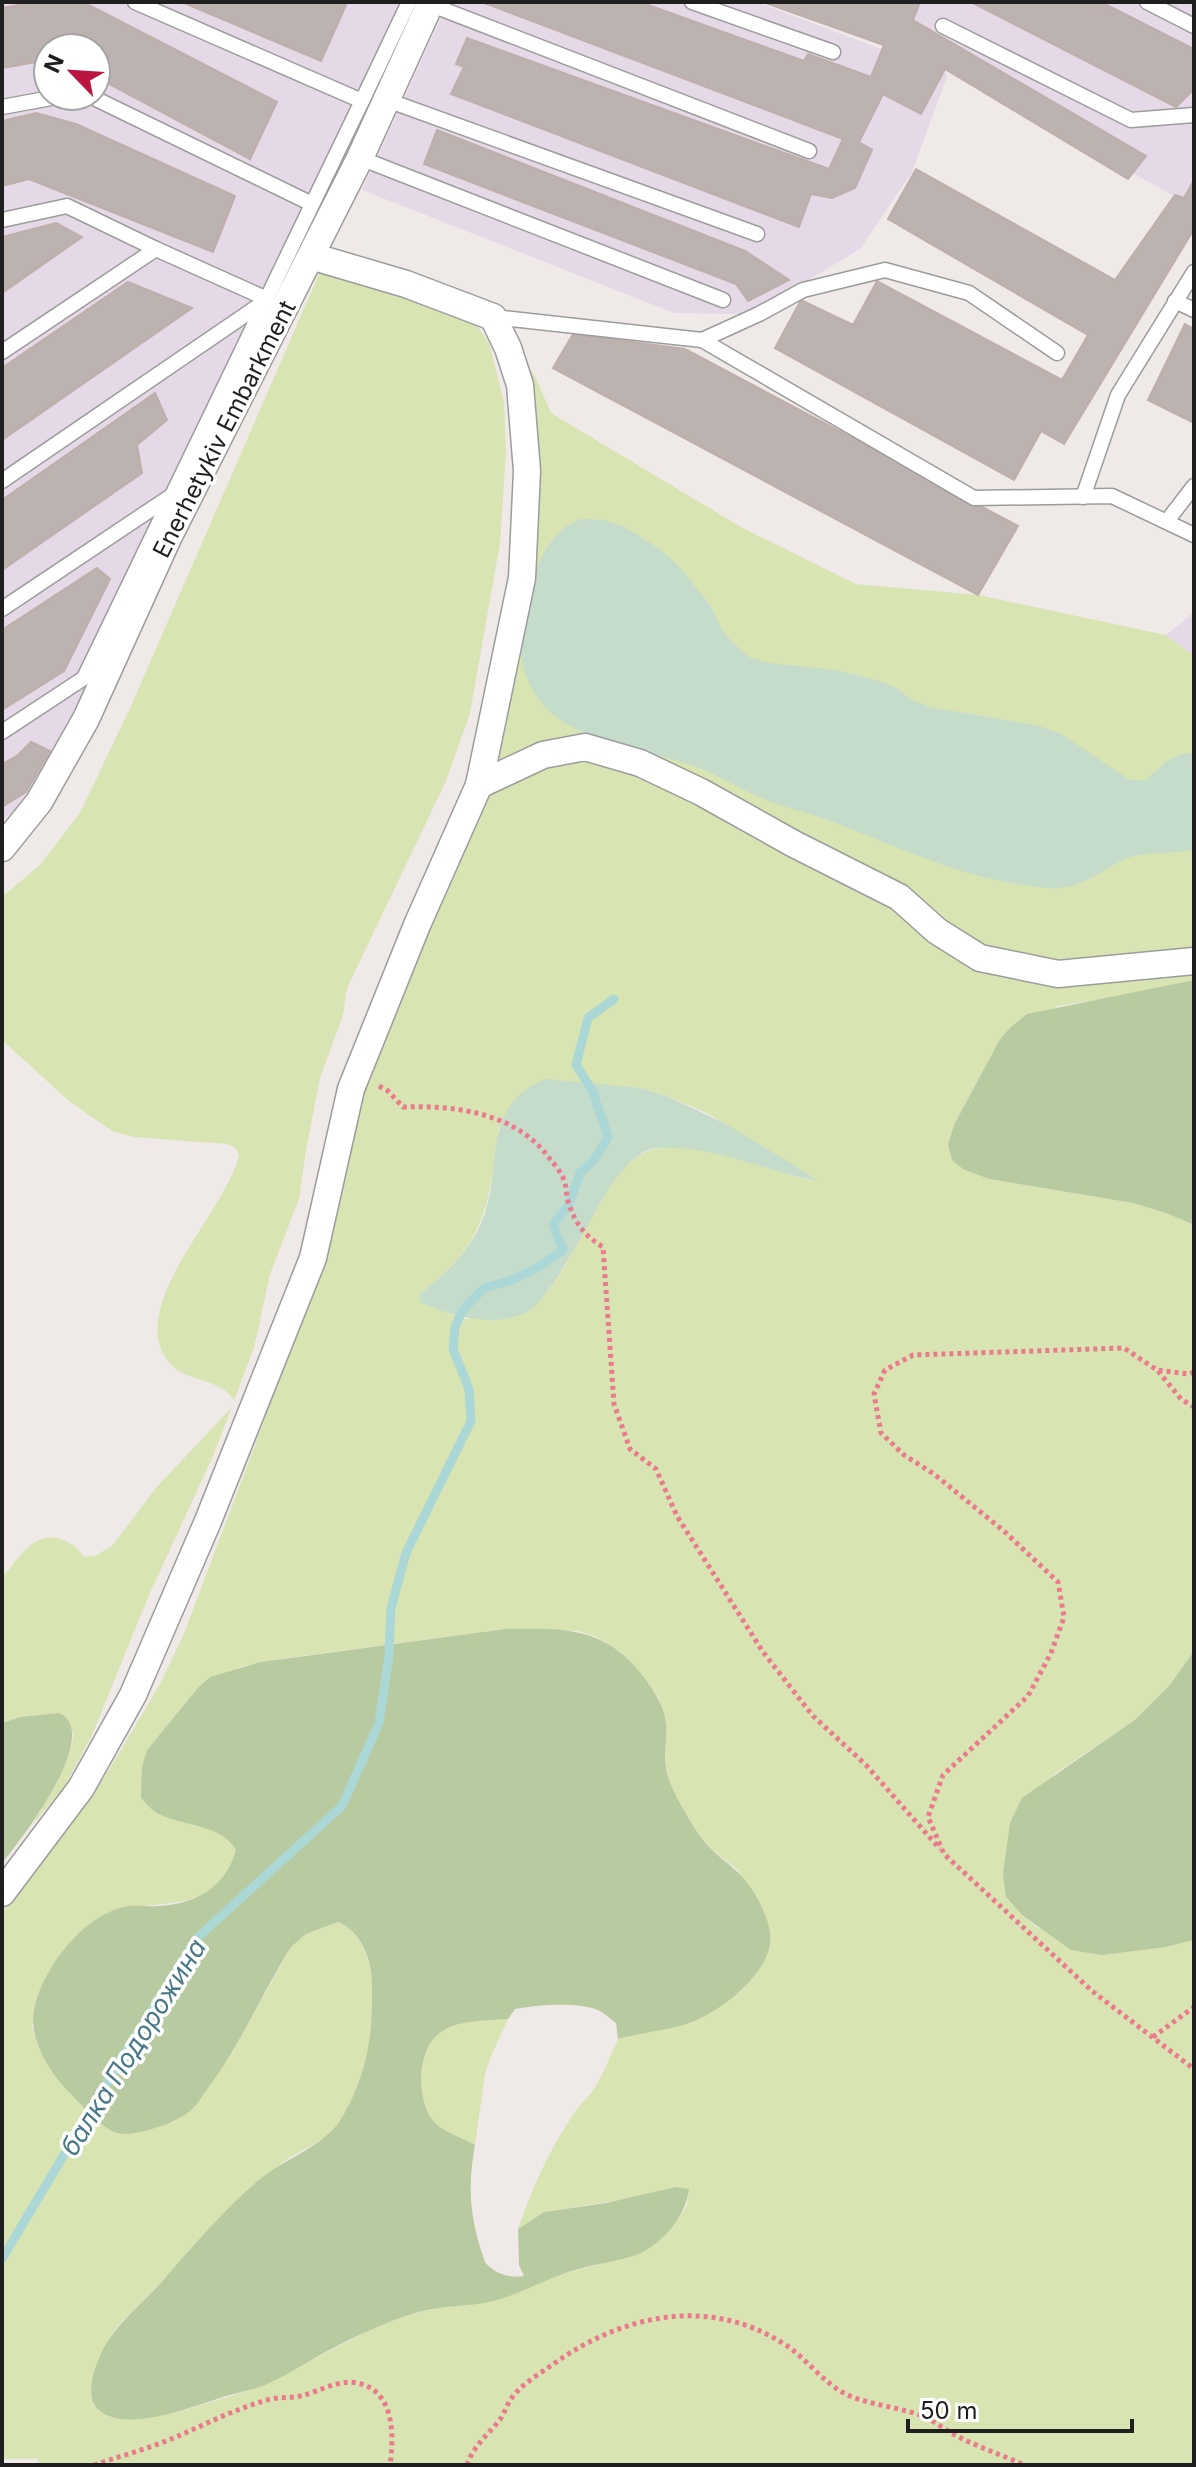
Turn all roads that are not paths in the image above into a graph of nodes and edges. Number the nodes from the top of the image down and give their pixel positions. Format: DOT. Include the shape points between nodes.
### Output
graph roads {
  1 [pos="135,2"];
  2 [pos="692,2"];
  3 [pos="1147,2"];
  4 [pos="424,3"];
  5 [pos="943,26"];
  6 [pos="1194,26"];
  7 [pos="833,52"];
  8 [pos="375,100"];
  9 [pos="32,102"];
  10 [pos="2,107"];
  11 [pos="112,107"];
  12 [pos="1194,115"];
  13 [pos="809,151"];
  14 [pos="360,158"];
  15 [pos="312,204"];
  16 [pos="2,220"];
  17 [pos="757,234"];
  18 [pos="156,249"];
  19 [pos="311,256"];
  20 [pos="1194,272"];
  21 [pos="267,299"];
  22 [pos="723,300"];
  23 [pos="1175,301"];
  24 [pos="1194,310"];
  25 [pos="493,317"];
  26 [pos="702,340"];
  27 [pos="2,352"];
  28 [pos="1057,353"];
  29 [pos="2,481"];
  30 [pos="1194,486"];
  31 [pos="172,496"];
  32 [pos="1083,497"];
  33 [pos="1167,521"];
  34 [pos="1194,535"];
  35 [pos="2,609"];
  36 [pos="2,732"];
  37 [pos="479,785"];
  38 [pos="2,848"];
  39 [pos="1194,961"];
  40 [pos="2,1893"];
  1 -- 8 [label="lane"];
  2 -- 7 [label="lane"];
  3 -- 6 [label="lane"];
  4 -- 8 [label="street, Enerhetykiv Embarkment"];
  4 -- 13 [label="lane"];
  5 -- 12 [label="lane" via="1131,120"];
  8 -- 14 [label="street, Enerhetykiv Embarkment"];
  8 -- 15 [label="lane"];
  8 -- 17 [label="lane"];
  9 -- 10 [label="lane"];
  11 -- 15 [label="lane"];
  14 -- 19 [label="street, Enerhetykiv Embarkment"];
  14 -- 22 [label="lane"];
  15 -- 21 [label="lane"];
  16 -- 18 [label="lane" via="67,206"];
  18 -- 21 [label="lane"];
  18 -- 27 [label="lane"];
  19 -- 25 [label="street"];
  19 -- 38 [label="street, Enerhetykiv Embarkment" via="168,538 86,719 39,802"];
  20 -- 23 [label="lane"];
  21 -- 29 [label="lane"];
  21 -- 31 [label="lane"];
  23 -- 24 [label="lane"];
  23 -- 32 [label="lane" via="1118,395"];
  25 -- 26 [label="lane"];
  25 -- 37 [label="street" via="520,385 527,471 522,578"];
  26 -- 28 [label="lane" via="803,290 885,270 969,293"];
  26 -- 32 [label="lane" via="974,498"];
  30 -- 33 [label="lane"];
  31 -- 35 [label="lane"];
  31 -- 36 [label="lane" via="84,678"];
  32 -- 33 [label="lane" via="1112,496"];
  33 -- 34 [label="lane"];
  37 -- 39 [label="street" via="543,755 585,747 640,763 701,792 899,897 937,931 980,958 1058,974"];
  37 -- 40 [label="street" via="351,1089 313,1258 208,1521 133,1695 81,1788"];
}
